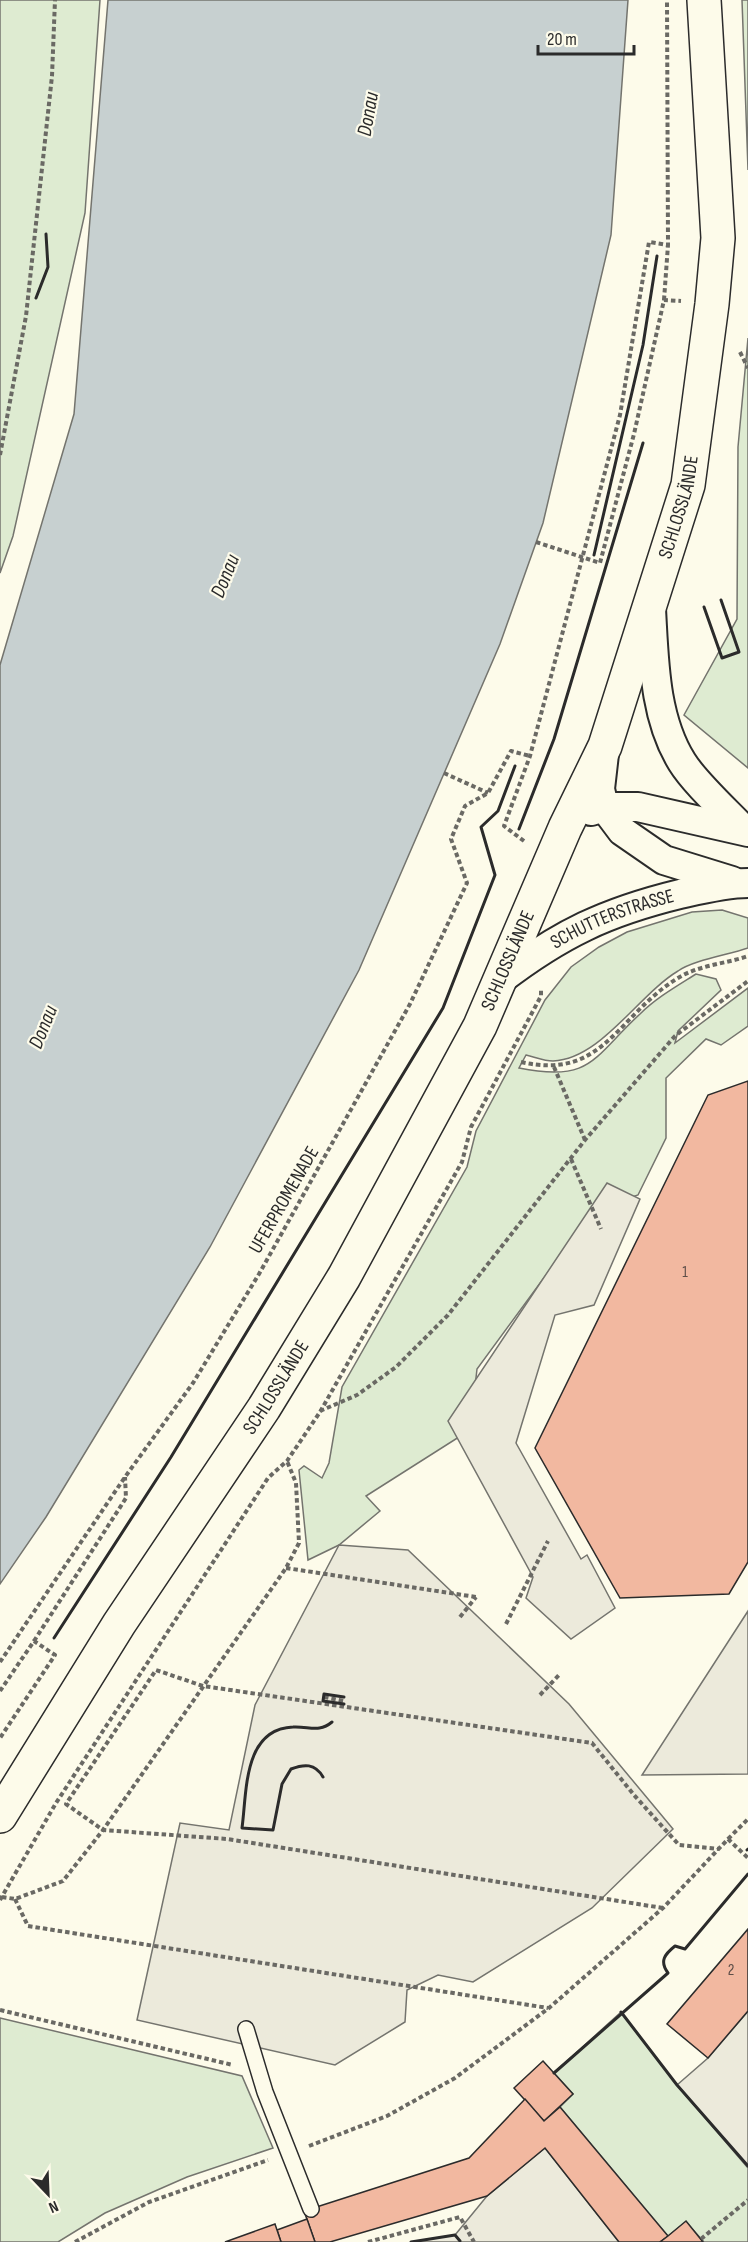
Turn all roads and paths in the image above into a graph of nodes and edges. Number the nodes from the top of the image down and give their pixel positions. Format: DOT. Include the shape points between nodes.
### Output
graph roads {
  1 [pos="55,0"];
  2 [pos="667,0"];
  3 [pos="704,0"];
  4 [pos="668,244"];
  5 [pos="664,300"];
  6 [pos="712,304"];
  7 [pos="736,346"];
  8 [pos="748,368"];
  9 [pos="0,455"];
  10 [pos="536,543"];
  11 [pos="582,557"];
  12 [pos="651,604"];
  13 [pos="605,746"];
  14 [pos="530,756"];
  15 [pos="444,773"];
  16 [pos="488,793"];
  17 [pos="604,807"];
  18 [pos="504,826"];
  19 [pos="565,828"];
  20 [pos="746,831"];
  21 [pos="743,883"];
  22 [pos="542,948"];
  23 [pos="748,956"];
  24 [pos="500,980"];
  25 [pos="748,981"];
  26 [pos="521,1062"];
  27 [pos="554,1067"];
  28 [pos="585,1140"];
  29 [pos="571,1158"];
  30 [pos="601,1229"];
  31 [pos="320,1412"];
  32 [pos="287,1461"];
  33 [pos="125,1477"];
  34 [pos="548,1541"];
  35 [pos="286,1568"];
  36 [pos="460,1617"];
  37 [pos="506,1624"];
  38 [pos="34,1641"];
  39 [pos="0,1662"];
  40 [pos="560,1674"];
  41 [pos="203,1686"];
  42 [pos="0,1691"];
  43 [pos="540,1695"];
  44 [pos="324,1698"];
  45 [pos="344,1701"];
  46 [pos="0,1738"];
  47 [pos="0,1816"];
  48 [pos="748,1819"];
  49 [pos="103,1830"];
  50 [pos="729,1839"];
  51 [pos="719,1849"];
  52 [pos="748,1858"];
  53 [pos="1,1898"];
  54 [pos="15,1899"];
  55 [pos="663,1908"];
  56 [pos="549,2008"];
  57 [pos="0,2010"];
  58 [pos="246,2028"];
  59 [pos="259,2072"];
  60 [pos="288,2154"];
  61 [pos="748,2200"];
  62 [pos="311,2209"];
  63 [pos="701,2239"];
  64 [pos="75,2242"];
  65 [pos="368,2242"];
  66 [pos="474,2242"];
  1 -- 9 [label="path" via="52,76 26,316"];
  2 -- 4 [label="path"];
  3 -- 6 [label="street, SCHLOSSLÄNDE" via="718,238"];
  4 -- 5 [label="path"];
  4 -- 11 [label="path" via="649,242 620,414"];
  5 -- 6 [label="path"];
  5 -- 11 [label="path" via="600,563"];
  6 -- 12 [label="street, SCHLOSSLÄNDE" via="688,485"];
  7 -- 8 [label="path"];
  10 -- 11 [label="path"];
  11 -- 14 [label="path"];
  12 -- 13 [label="street, SCHLOSSLÄNDE"];
  12 -- 20 [label="street" via="661,713 682,762"];
  13 -- 17 [label="street" via="600,789"];
  13 -- 19 [label="street, SCHLOSSLÄNDE"];
  14 -- 16 [label="path, UFERPROMENADE" via="511,751"];
  14 -- 18 [label="path"];
  15 -- 16 [label="path"];
  16 -- 33 [label="path, UFERPROMENADE" via="465,806 451,839 467,883 405,1014 253,1284 193,1383"];
  17 -- 19 [label="street" via="583,814"];
  17 -- 20 [label="street" via="638,807"];
  17 -- 21 [label="street, SCHUTTERSTRASSE" via="622,831 664,860"];
  19 -- 24 [label="street, SCHLOSSLÄNDE"];
  21 -- 22 [label="street, SCHUTTERSTRASSE" via="633,906 582,926"];
  22 -- 24 [label="street, SCHUTTERSTRASSE"];
  22 -- 31 [label="path" via="541,996 471,1126 462,1162"];
  23 -- 27 [label="path" via="680,976 645,1003 600,1048 586,1058"];
  24 -- 47 [label="street, SCHLOSSLÄNDE" via="480,1026 344,1276 264,1408 119,1624"];
  25 -- 28 [label="path" via="675,1036"];
  26 -- 27 [label="path"];
  27 -- 28 [label="path"];
  28 -- 29 [label="path"];
  29 -- 30 [label="path"];
  29 -- 31 [label="path" via="448,1314 404,1359 357,1395"];
  31 -- 32 [label="path"];
  32 -- 35 [label="path" via="296,1483 299,1543"];
  32 -- 53 [label="path" via="268,1478 56,1803"];
  33 -- 38 [label="path" via="126,1498"];
  33 -- 39 [label="path, UFERPROMENADE"];
  34 -- 37 [label="path"];
  35 -- 36 [label="path" via="476,1597"];
  35 -- 41 [label="path"];
  38 -- 42 [label="path"];
  38 -- 46 [label="path" via="55,1655"];
  40 -- 43 [label="path"];
  41 -- 49 [label="path"];
  41 -- 49 [label="path" via="156,1670 66,1804"];
  41 -- 51 [label="path" via="592,1743 679,1845"];
  44 -- 45 [label="path"];
  48 -- 50 [label="path"];
  49 -- 54 [label="path" via="63,1881"];
  49 -- 55 [label="path" via="227,1839"];
  50 -- 51 [label="path"];
  50 -- 52 [label="path"];
  51 -- 55 [label="path"];
  53 -- 54 [label="path"];
  54 -- 56 [label="path" via="28,1926"];
  55 -- 56 [label="path"];
  56 -- 60 [label="path" via="455,2078 397,2110"];
  57 -- 59 [label="path"];
  58 -- 59 [label="lane"];
  59 -- 60 [label="lane"];
  60 -- 62 [label="lane"];
  60 -- 64 [label="path" via="149,2202"];
  61 -- 63 [label="path"];
  65 -- 66 [label="path" via="460,2217"];
}
